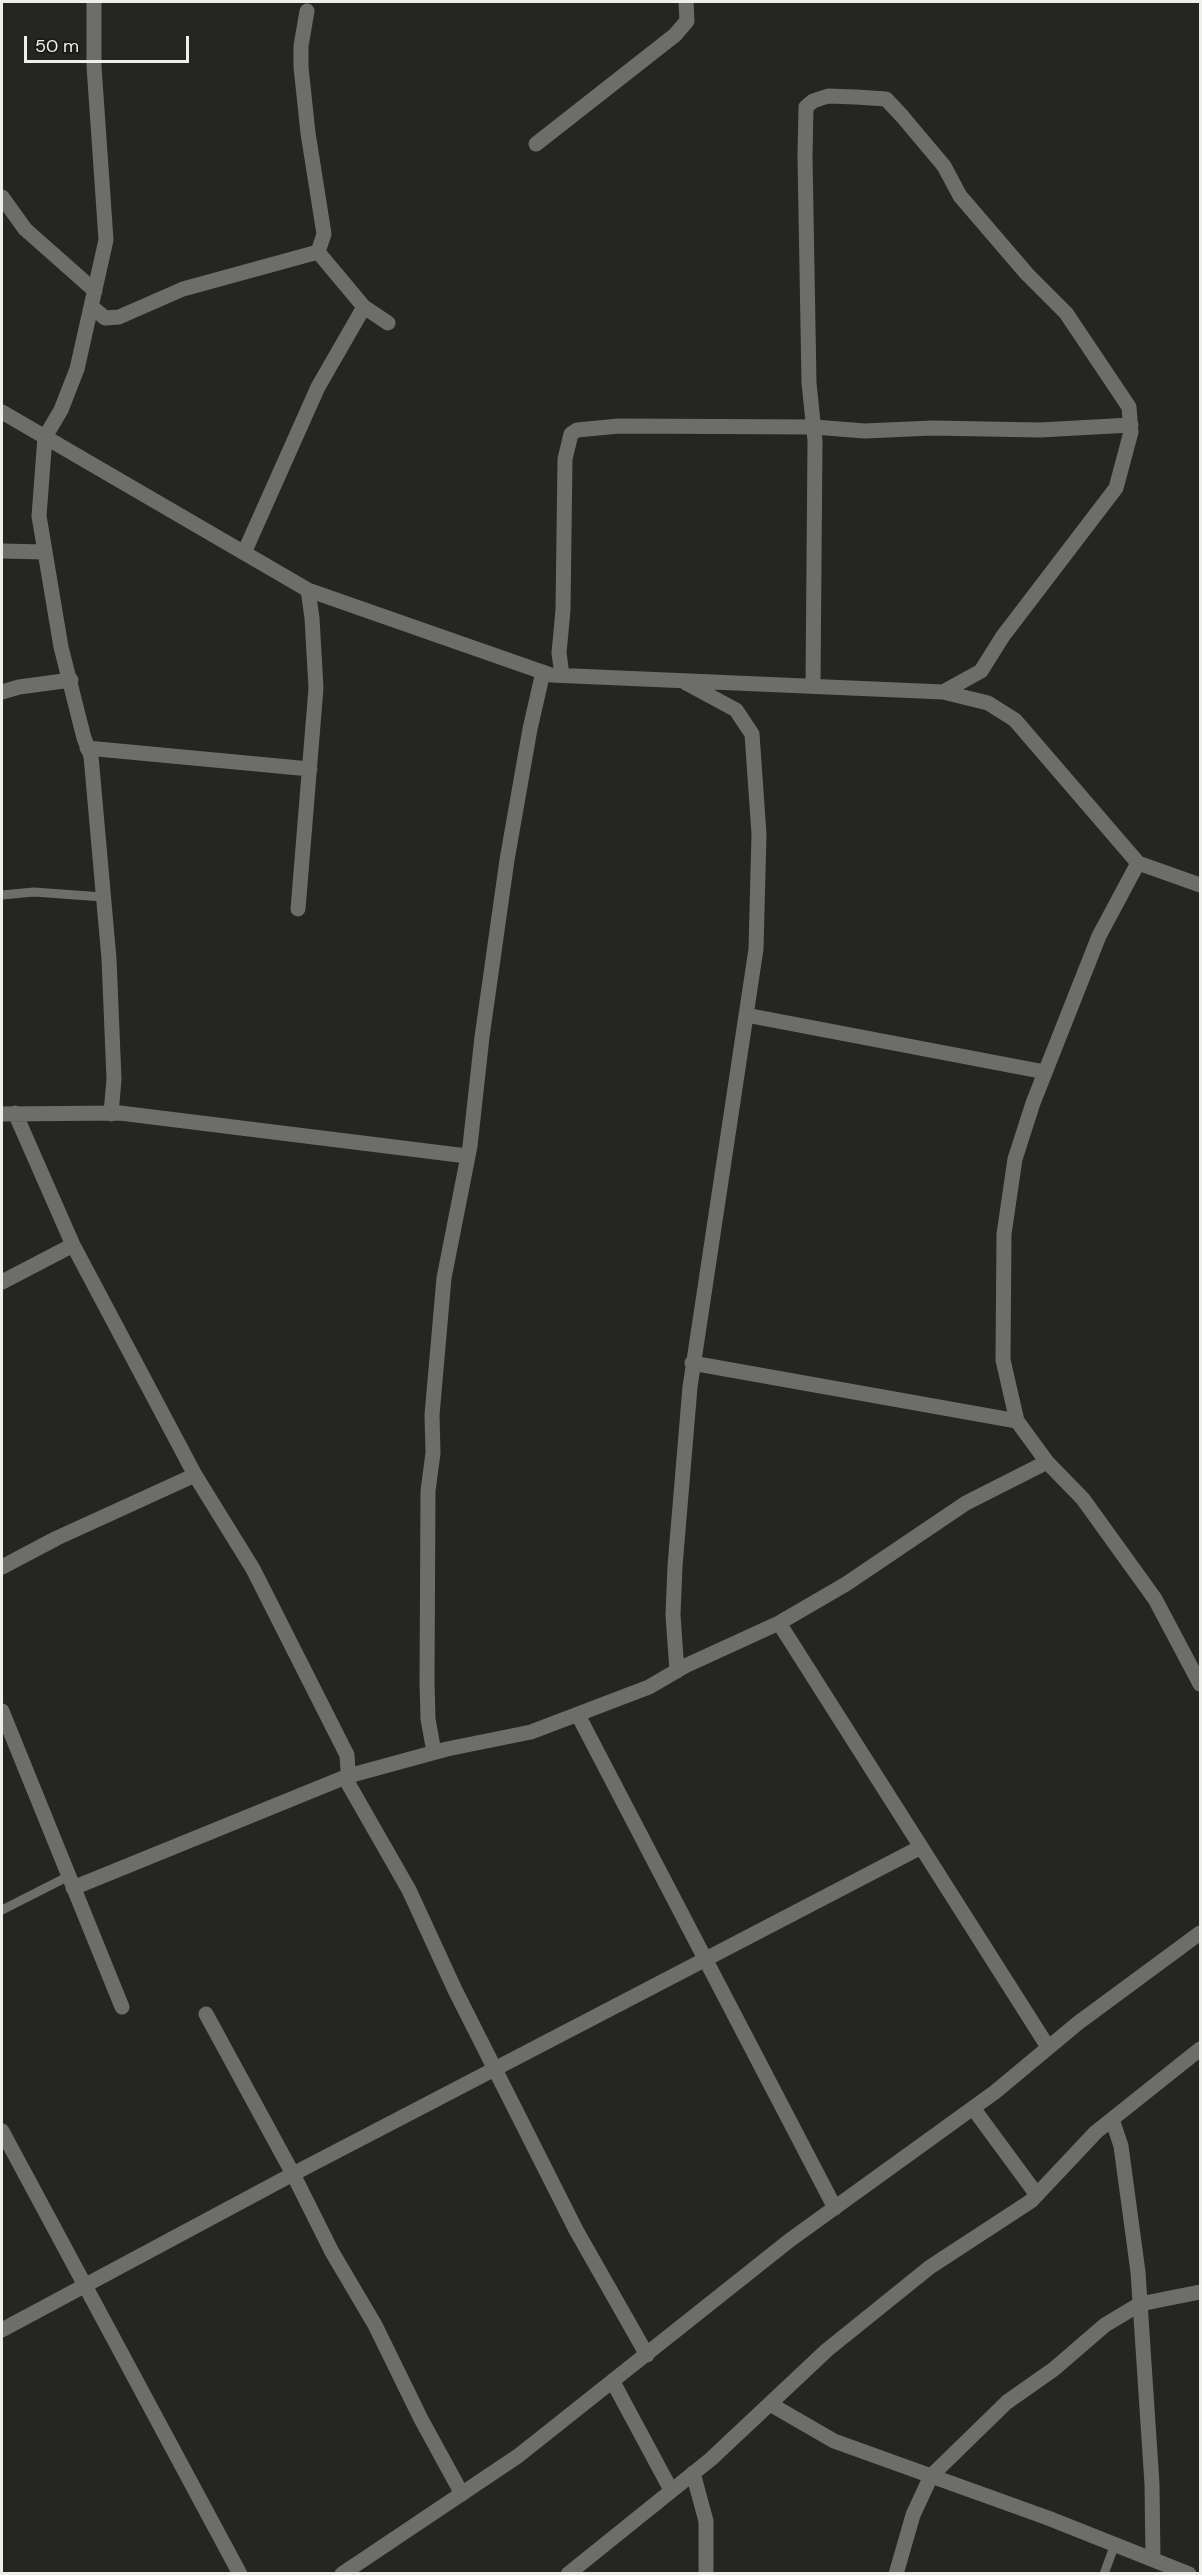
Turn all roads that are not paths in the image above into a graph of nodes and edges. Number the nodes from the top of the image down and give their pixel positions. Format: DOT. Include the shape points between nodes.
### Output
graph roads {
  1 [pos="94,2"];
  2 [pos="686,2"];
  3 [pos="307,11"];
  4 [pos="536,144"];
  5 [pos="2,197"];
  6 [pos="318,252"];
  7 [pos="95,291"];
  8 [pos="92,307"];
  9 [pos="364,307"];
  10 [pos="388,323"];
  11 [pos="2,412"];
  12 [pos="1131,425"];
  13 [pos="814,427"];
  14 [pos="45,437"];
  15 [pos="2,551"];
  16 [pos="44,552"];
  17 [pos="244,553"];
  18 [pos="308,590"];
  19 [pos="543,672"];
  20 [pos="562,675"];
  21 [pos="70,680"];
  22 [pos="682,681"];
  23 [pos="813,686"];
  24 [pos="2,692"];
  25 [pos="943,692"];
  26 [pos="87,748"];
  27 [pos="310,770"];
  28 [pos="1138,863"];
  29 [pos="1200,885"];
  30 [pos="2,896"];
  31 [pos="103,897"];
  32 [pos="298,909"];
  33 [pos="746,1015"];
  34 [pos="1045,1072"];
  35 [pos="111,1113"];
  36 [pos="8,1114"];
  37 [pos="467,1156"];
  38 [pos="73,1245"];
  39 [pos="2,1282"];
  40 [pos="692,1363"];
  41 [pos="1017,1421"];
  42 [pos="1047,1462"];
  43 [pos="195,1475"];
  44 [pos="2,1567"];
  45 [pos="779,1623"];
  46 [pos="677,1671"];
  47 [pos="1200,1684"];
  48 [pos="2,1711"];
  49 [pos="578,1715"];
  50 [pos="434,1752"];
  51 [pos="348,1776"];
  52 [pos="921,1847"];
  53 [pos="71,1882"];
  54 [pos="2,1910"];
  55 [pos="1200,1933"];
  56 [pos="706,1960"];
  57 [pos="122,2007"];
  58 [pos="206,2014"];
  59 [pos="1048,2047"];
  60 [pos="1200,2049"];
  61 [pos="497,2070"];
  62 [pos="973,2108"];
  63 [pos="1112,2119"];
  64 [pos="2,2131"];
  65 [pos="293,2174"];
  66 [pos="1036,2195"];
  67 [pos="835,2208"];
  68 [pos="85,2286"];
  69 [pos="1200,2292"];
  70 [pos="1140,2304"];
  71 [pos="2,2330"];
  72 [pos="647,2355"];
  73 [pos="613,2382"];
  74 [pos="770,2404"];
  75 [pos="693,2473"];
  76 [pos="931,2476"];
  77 [pos="670,2490"];
  78 [pos="462,2494"];
  79 [pos="1115,2544"];
  80 [pos="1154,2559"];
  81 [pos="240,2574"];
  82 [pos="342,2574"];
  83 [pos="568,2574"];
  84 [pos="706,2574"];
  85 [pos="896,2574"];
  86 [pos="1104,2574"];
  87 [pos="1189,2574"];
  1 -- 7 [label="street" via="94,66 106,240"];
  2 -- 4 [label="street" via="687,21 675,35"];
  3 -- 6 [label="street" via="301,67 324,234"];
  5 -- 7 [label="street" via="25,230"];
  6 -- 8 [label="street" via="183,290 119,317 105,318"];
  6 -- 9 [label="street"];
  7 -- 8 [label="street"];
  8 -- 14 [label="street" via="77,369"];
  9 -- 10 [label="street"];
  9 -- 17 [label="street" via="318,387"];
  11 -- 14 [label="street"];
  12 -- 13 [label="street" via="1040,430 865,431"];
  12 -- 13 [label="street" via="1130,407 1066,313 960,196 944,166 902,116 886,99 828,96 806,107 809,383"];
  12 -- 25 [label="street" via="1124,464 1110,497 1003,636 981,671"];
  13 -- 20 [label="street" via="590,426 571,434 565,465 559,653"];
  13 -- 23 [label="street"];
  14 -- 16 [label="street" via="39,494"];
  14 -- 17 [label="street"];
  15 -- 16 [label="street"];
  16 -- 21 [label="street"];
  17 -- 18 [label="street"];
  18 -- 19 [label="street"];
  18 -- 27 [label="street" via="316,688"];
  19 -- 20 [label="street"];
  19 -- 37 [label="street" via="507,860"];
  20 -- 22 [label="street"];
  21 -- 24 [label="street"];
  21 -- 26 [label="street"];
  22 -- 23 [label="street"];
  22 -- 33 [label="street" via="736,710 752,734 759,834 756,949"];
  23 -- 25 [label="street"];
  25 -- 28 [label="street" via="988,703 1015,720"];
  26 -- 27 [label="street"];
  26 -- 31 [label="street" via="91,756"];
  27 -- 32 [label="street"];
  28 -- 29 [label="street"];
  28 -- 34 [label="street" via="1099,936"];
  30 -- 31 [label="lane" via="34,892"];
  31 -- 35 [label="street" via="113,1033"];
  33 -- 34 [label="street"];
  33 -- 40 [label="street"];
  34 -- 41 [label="street" via="1015,1159 1004,1234 1004,1360"];
  35 -- 36 [label="street"];
  35 -- 37 [label="street"];
  36 -- 38 [label="street"];
  37 -- 50 [label="street" via="444,1278 432,1415 426,1682"];
  38 -- 39 [label="street"];
  38 -- 43 [label="street"];
  40 -- 41 [label="street"];
  40 -- 46 [label="street" via="675,1566"];
  41 -- 42 [label="street"];
  42 -- 45 [label="street" via="966,1503 846,1584"];
  42 -- 47 [label="street" via="1083,1500 1155,1599"];
  43 -- 44 [label="street"];
  43 -- 51 [label="street" via="253,1569 347,1755"];
  45 -- 46 [label="street"];
  45 -- 52 [label="street"];
  46 -- 49 [label="street" via="649,1687"];
  48 -- 53 [label="street"];
  49 -- 50 [label="street" via="531,1732"];
  49 -- 56 [label="street"];
  50 -- 51 [label="street"];
  51 -- 53 [label="street"];
  51 -- 61 [label="street" via="349,1785 409,1890"];
  52 -- 56 [label="street"];
  52 -- 59 [label="street"];
  53 -- 54 [label="lane"];
  53 -- 57 [label="street"];
  55 -- 59 [label="street"];
  56 -- 61 [label="street"];
  56 -- 67 [label="street"];
  58 -- 65 [label="street"];
  59 -- 62 [label="street"];
  60 -- 63 [label="street"];
  61 -- 65 [label="street"];
  61 -- 72 [label="street" via="576,2230"];
  62 -- 66 [label="street"];
  62 -- 67 [label="street"];
  63 -- 66 [label="street"];
  63 -- 70 [label="street" via="1121,2146"];
  64 -- 68 [label="street"];
  65 -- 68 [label="street"];
  65 -- 78 [label="street"];
  66 -- 74 [label="street" via="930,2267 827,2350"];
  67 -- 72 [label="street"];
  68 -- 71 [label="street"];
  68 -- 81 [label="street"];
  69 -- 70 [label="street"];
  70 -- 76 [label="street" via="1105,2325 1054,2369 1007,2402"];
  70 -- 80 [label="street"];
  72 -- 73 [label="street"];
  73 -- 77 [label="street"];
  73 -- 78 [label="street" via="519,2456"];
  74 -- 75 [label="street"];
  74 -- 76 [label="street" via="834,2441"];
  75 -- 77 [label="street"];
  75 -- 84 [label="street" via="706,2521"];
  76 -- 79 [label="street"];
  76 -- 85 [label="street" via="912,2515"];
  77 -- 83 [label="street"];
  78 -- 82 [label="street"];
  79 -- 80 [label="street"];
  79 -- 86 [label="lane"];
  80 -- 87 [label="street"];
}
